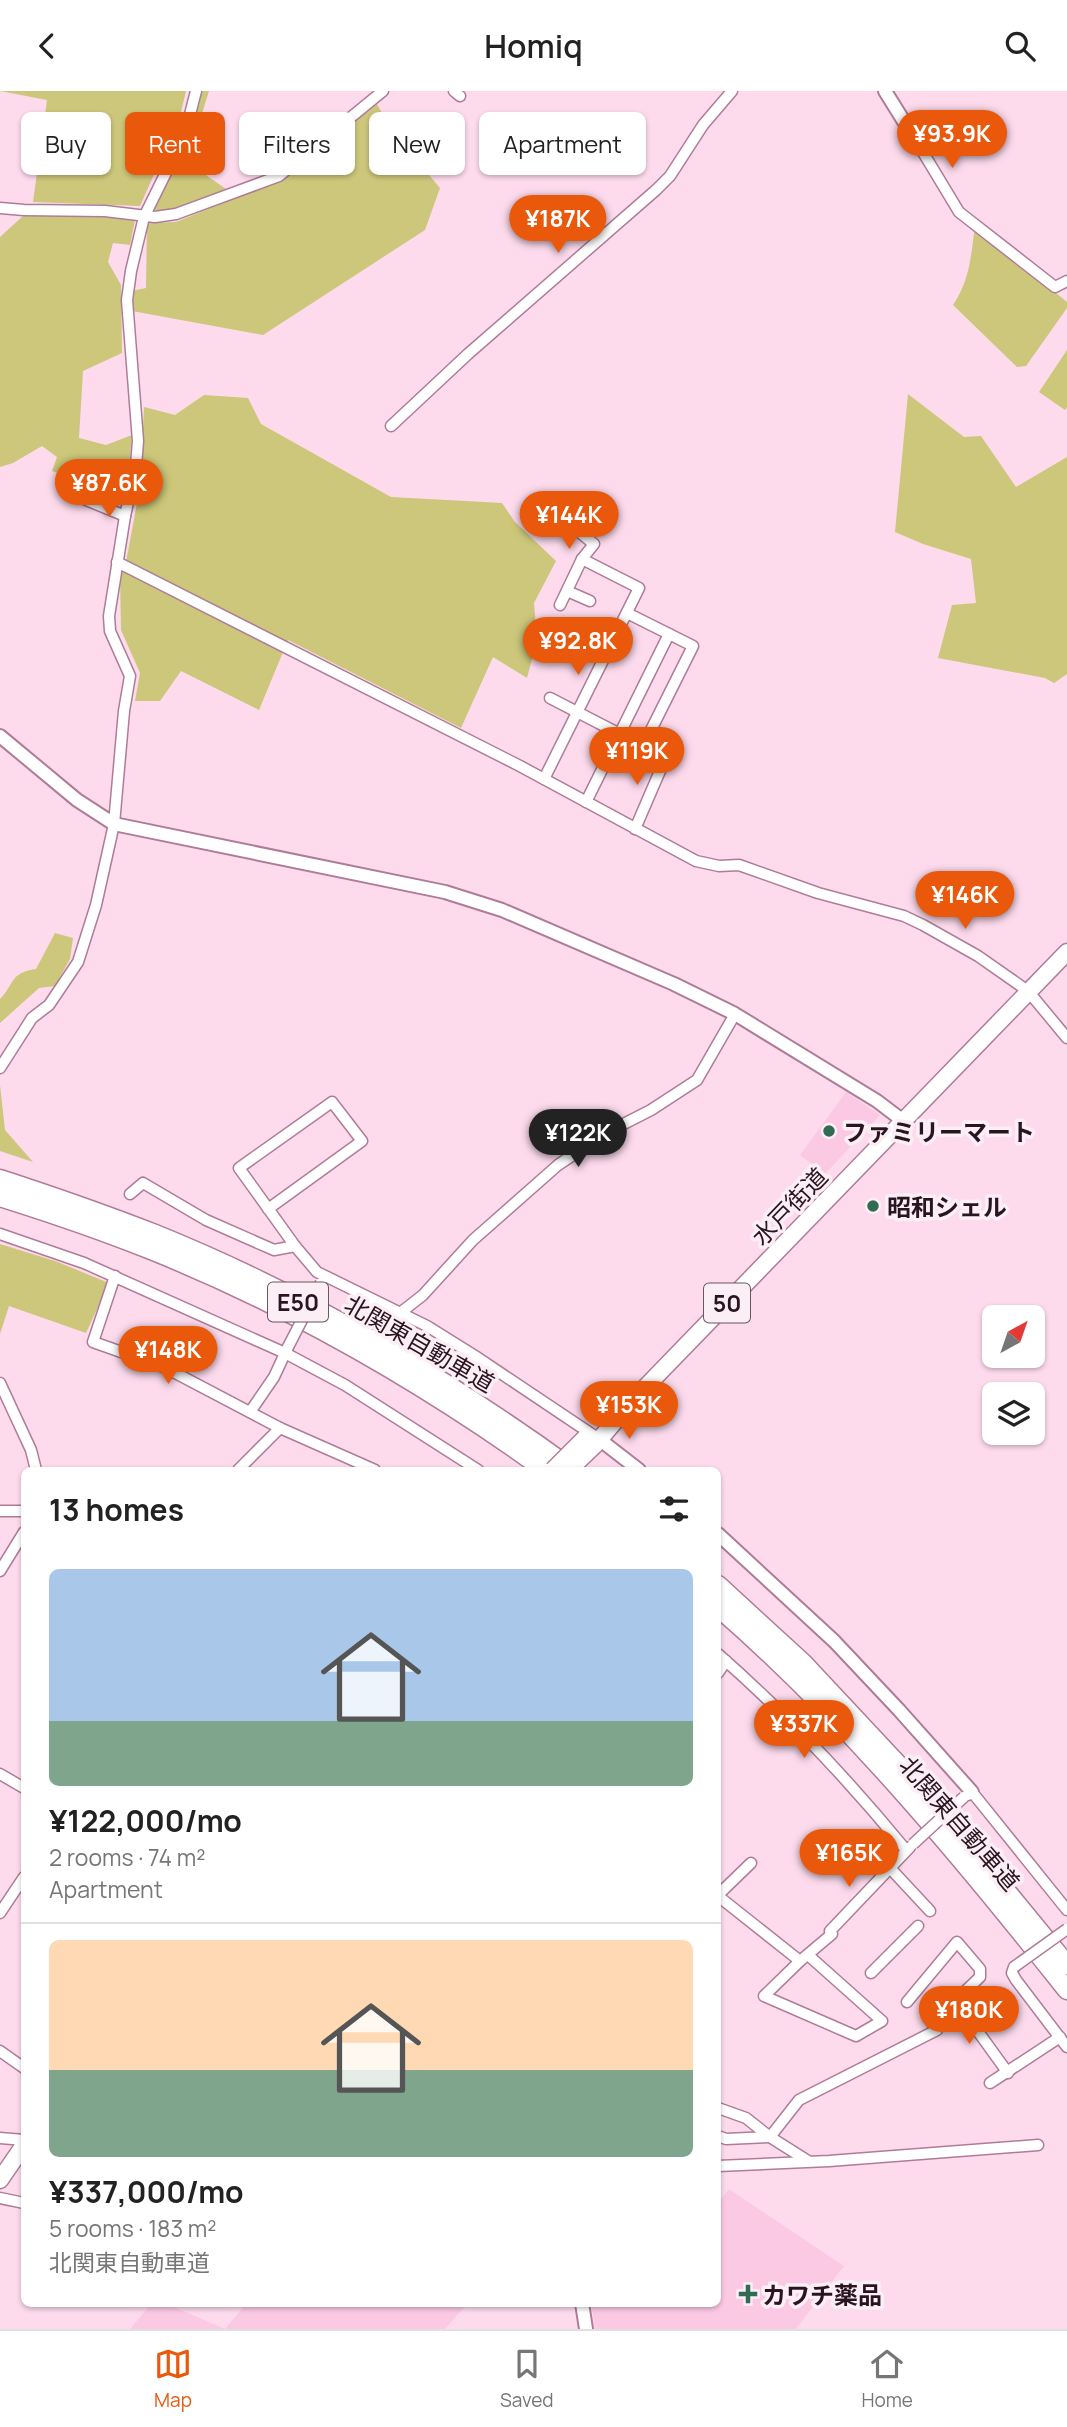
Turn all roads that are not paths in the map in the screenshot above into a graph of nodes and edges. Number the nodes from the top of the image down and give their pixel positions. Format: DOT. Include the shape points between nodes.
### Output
graph roads {
  1 [pos="197,91"];
  2 [pos="383,91"];
  3 [pos="732,91"];
  4 [pos="885,91"];
  5 [pos="918,144"];
  6 [pos="0,208"];
  7 [pos="144,217"];
  8 [pos="1067,281"];
  9 [pos="391,426"];
  10 [pos="74,495"];
  11 [pos="546,505"];
  12 [pos="125,516"];
  13 [pos="582,559"];
  14 [pos="117,562"];
  15 [pos="567,591"];
  16 [pos="590,601"];
  17 [pos="560,605"];
  18 [pos="627,613"];
  19 [pos="668,634"];
  20 [pos="550,698"];
  21 [pos="577,713"];
  22 [pos="620,734"];
  23 [pos="0,736"];
  24 [pos="666,757"];
  25 [pos="544,779"];
  26 [pos="586,802"];
  27 [pos="114,824"];
  28 [pos="635,829"];
  29 [pos="1067,952"];
  30 [pos="1028,991"];
  31 [pos="735,1014"];
  32 [pos="1067,1038"];
  33 [pos="0,1068"];
  34 [pos="902,1120"];
  35 [pos="0,1179"];
  36 [pos="130,1194"];
  37 [pos="0,1197"];
  38 [pos="268,1209"];
  39 [pos="0,1234"];
  40 [pos="295,1245"];
  41 [pos="115,1276"];
  42 [pos="323,1279"];
  43 [pos="400,1313"];
  44 [pos="287,1350"];
  45 [pos="0,1383"];
  46 [pos="250,1412"];
  47 [pos="280,1428"];
  48 [pos="592,1439"];
  49 [pos="35,1467"];
  50 [pos="241,1467"];
  51 [pos="361,1467"];
  52 [pos="473,1467"];
  53 [pos="541,1467"];
  54 [pos="557,1467"];
  55 [pos="567,1467"];
  56 [pos="573,1467"];
  57 [pos="634,1467"];
  58 [pos="0,1511"];
  59 [pos="21,1511"];
  60 [pos="21,1537"];
  61 [pos="721,1538"];
  62 [pos="0,1571"];
  63 [pos="721,1588"];
  64 [pos="721,1610"];
  65 [pos="722,1658"];
  66 [pos="0,1774"];
  67 [pos="21,1786"];
  68 [pos="968,1794"];
  69 [pos="910,1847"];
  70 [pos="751,1863"];
  71 [pos="890,1868"];
  72 [pos="21,1882"];
  73 [pos="721,1893"];
  74 [pos="721,1898"];
  75 [pos="1067,1910"];
  76 [pos="930,1911"];
  77 [pos="0,1913"];
  78 [pos="918,1926"];
  79 [pos="1067,1929"];
  80 [pos="804,1958"];
  81 [pos="1067,1965"];
  82 [pos="871,1973"];
  83 [pos="1067,1990"];
  84 [pos="956,2001"];
  85 [pos="907,2002"];
  86 [pos="1060,2038"];
  87 [pos="1067,2047"];
  88 [pos="0,2051"];
  89 [pos="21,2065"];
  90 [pos="1007,2073"];
  91 [pos="990,2083"];
  92 [pos="721,2109"];
  93 [pos="721,2137"];
  94 [pos="770,2137"];
  95 [pos="0,2138"];
  96 [pos="21,2142"];
  97 [pos="1038,2145"];
  98 [pos="21,2148"];
  99 [pos="808,2161"];
  100 [pos="721,2166"];
  101 [pos="0,2181"];
  102 [pos="0,2198"];
  103 [pos="21,2202"];
  104 [pos="583,2307"];
  105 [pos="586,2329"];
  1 -- 7 [label="street" via="185,134"];
  2 -- 7 [label="street" via="279,176 176,214"];
  3 -- 9 [label="street" via="656,190"];
  4 -- 5 [label="street"];
  5 -- 8 [label="street" via="960,212 1055,287"];
  6 -- 7 [label="street" via="105,211"];
  7 -- 12 [label="street" via="127,300 138,441"];
  10 -- 12 [label="street"];
  11 -- 13 [label="street" via="594,544"];
  12 -- 14 [label="street"];
  13 -- 15 [label="street"];
  13 -- 18 [label="street" via="639,588"];
  14 -- 25 [label="street"];
  14 -- 27 [label="street" via="110,631 131,676"];
  15 -- 16 [label="street"];
  15 -- 17 [label="street"];
  18 -- 19 [label="street"];
  18 -- 21 [label="street"];
  19 -- 22 [label="street"];
  19 -- 22 [label="street" via="693,646 643,746"];
  20 -- 21 [label="street"];
  21 -- 22 [label="street"];
  21 -- 25 [label="street"];
  22 -- 26 [label="street"];
  23 -- 27 [label="street" via="77,800"];
  24 -- 28 [label="street"];
  25 -- 26 [label="street"];
  26 -- 28 [label="street"];
  27 -- 31 [label="street" via="475,900"];
  27 -- 33 [label="street" via="78,962 49,1005 32,1018"];
  28 -- 30 [label="street" via="696,861 739,865 904,916 978,956"];
  29 -- 30 [label="main road, 水戸街道 / 50"];
  30 -- 32 [label="street"];
  30 -- 34 [label="main road, 水戸街道 / 50"];
  31 -- 34 [label="street"];
  31 -- 43 [label="street" via="697,1080 558,1165"];
  34 -- 48 [label="main road, 水戸街道 / 50"];
  35 -- 55 [label="highway, 北関東自動車道 / E50" via="157,1235 288,1296 442,1382"];
  36 -- 40 [label="street" via="142,1183 206,1220 274,1250"];
  37 -- 53 [label="highway, 北関東自動車道 / E50" via="152,1251 281,1310 433,1395"];
  38 -- 38 [label="street" via="362,1141 332,1101 239,1168"];
  38 -- 40 [label="street"];
  39 -- 41 [label="street"];
  40 -- 42 [label="street"];
  41 -- 44 [label="street"];
  41 -- 46 [label="street" via="93,1342 164,1367"];
  42 -- 43 [label="street"];
  42 -- 44 [label="street, bridge"];
  43 -- 48 [label="street" via="475,1356"];
  44 -- 46 [label="street"];
  44 -- 52 [label="street"];
  45 -- 49 [label="street"];
  46 -- 47 [label="street"];
  47 -- 50 [label="street"];
  47 -- 51 [label="street"];
  48 -- 54 [label="main road, 水戸街道 / 50, bridge"];
  48 -- 56 [label="main road, 水戸街道 / 50, bridge"];
  48 -- 57 [label="street"];
  58 -- 59 [label="street"];
  60 -- 62 [label="street"];
  61 -- 68 [label="street" via="834,1641"];
  63 -- 81 [label="highway, 北関東自動車道" via="803,1663 934,1803"];
  64 -- 83 [label="highway, 北関東自動車道" via="789,1673 921,1812"];
  65 -- 69 [label="street"];
  66 -- 67 [label="street"];
  68 -- 69 [label="street, bridge"];
  68 -- 75 [label="street"];
  69 -- 71 [label="street"];
  70 -- 73 [label="street"];
  71 -- 76 [label="street"];
  71 -- 80 [label="street"];
  72 -- 77 [label="street"];
  74 -- 80 [label="street"];
  78 -- 82 [label="street"];
  79 -- 86 [label="street, bridge" via="1012,1973"];
  80 -- 80 [label="street" via="882,2021 856,2036 764,1996"];
  84 -- 85 [label="street" via="980,1977 980,1969 957,1942"];
  84 -- 90 [label="street"];
  84 -- 94 [label="street" via="934,2026 799,2100"];
  86 -- 87 [label="street"];
  86 -- 90 [label="street"];
  88 -- 89 [label="street"];
  90 -- 91 [label="street"];
  92 -- 94 [label="street" via="747,2118"];
  93 -- 94 [label="street"];
  94 -- 99 [label="street"];
  95 -- 96 [label="street"];
  97 -- 99 [label="street"];
  98 -- 101 [label="main road"];
  99 -- 100 [label="street"];
  102 -- 103 [label="street"];
  104 -- 105 [label="street"];
}
